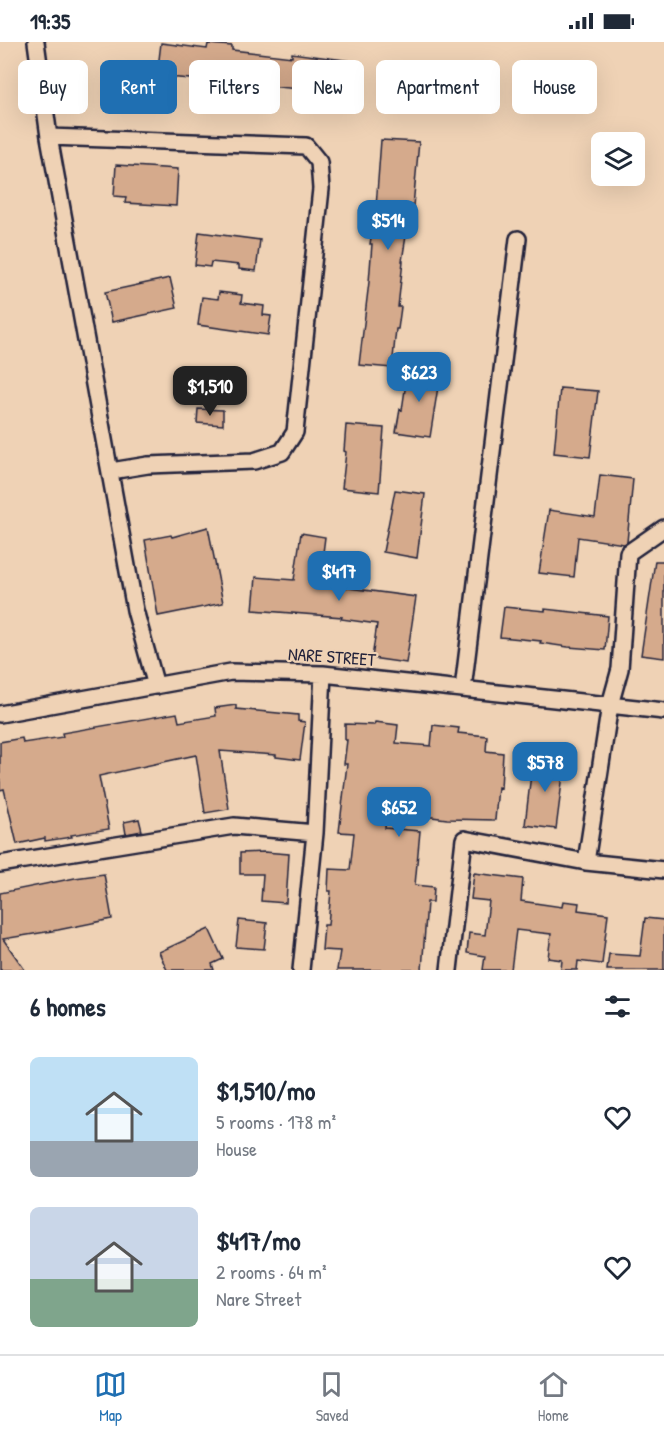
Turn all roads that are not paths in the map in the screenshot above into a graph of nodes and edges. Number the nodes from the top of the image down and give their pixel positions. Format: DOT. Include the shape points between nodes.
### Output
graph roads {
  1 [pos="36,42"];
  2 [pos="49,137"];
  3 [pos="518,239"];
  4 [pos="111,471"];
  5 [pos="664,528"];
  6 [pos="323,674"];
  7 [pos="156,686"];
  8 [pos="462,689"];
  9 [pos="610,705"];
  10 [pos="664,711"];
  11 [pos="0,714"];
  12 [pos="315,833"];
  13 [pos="586,862"];
  14 [pos="0,864"];
  15 [pos="664,870"];
  16 [pos="301,970"];
  17 [pos="449,970"];
  1 -- 2 [label="street"];
  2 -- 4 [label="street"];
  2 -- 4 [label="street" via="306,146 319,162 321,189 295,432 282,452 254,461 148,465"];
  3 -- 8 [label="street"];
  4 -- 7 [label="street" via="135,610"];
  5 -- 9 [label="street" via="628,553 620,669"];
  6 -- 7 [label="street, NARE STREET" via="231,672"];
  6 -- 8 [label="street, NARE STREET"];
  6 -- 12 [label="street"];
  7 -- 11 [label="street, NARE STREET"];
  8 -- 9 [label="street, NARE STREET"];
  9 -- 10 [label="street, NARE STREET"];
  9 -- 13 [label="street"];
  12 -- 14 [label="street" via="234,826"];
  12 -- 16 [label="street"];
  13 -- 15 [label="street"];
  13 -- 17 [label="street" via="464,839"];
}
